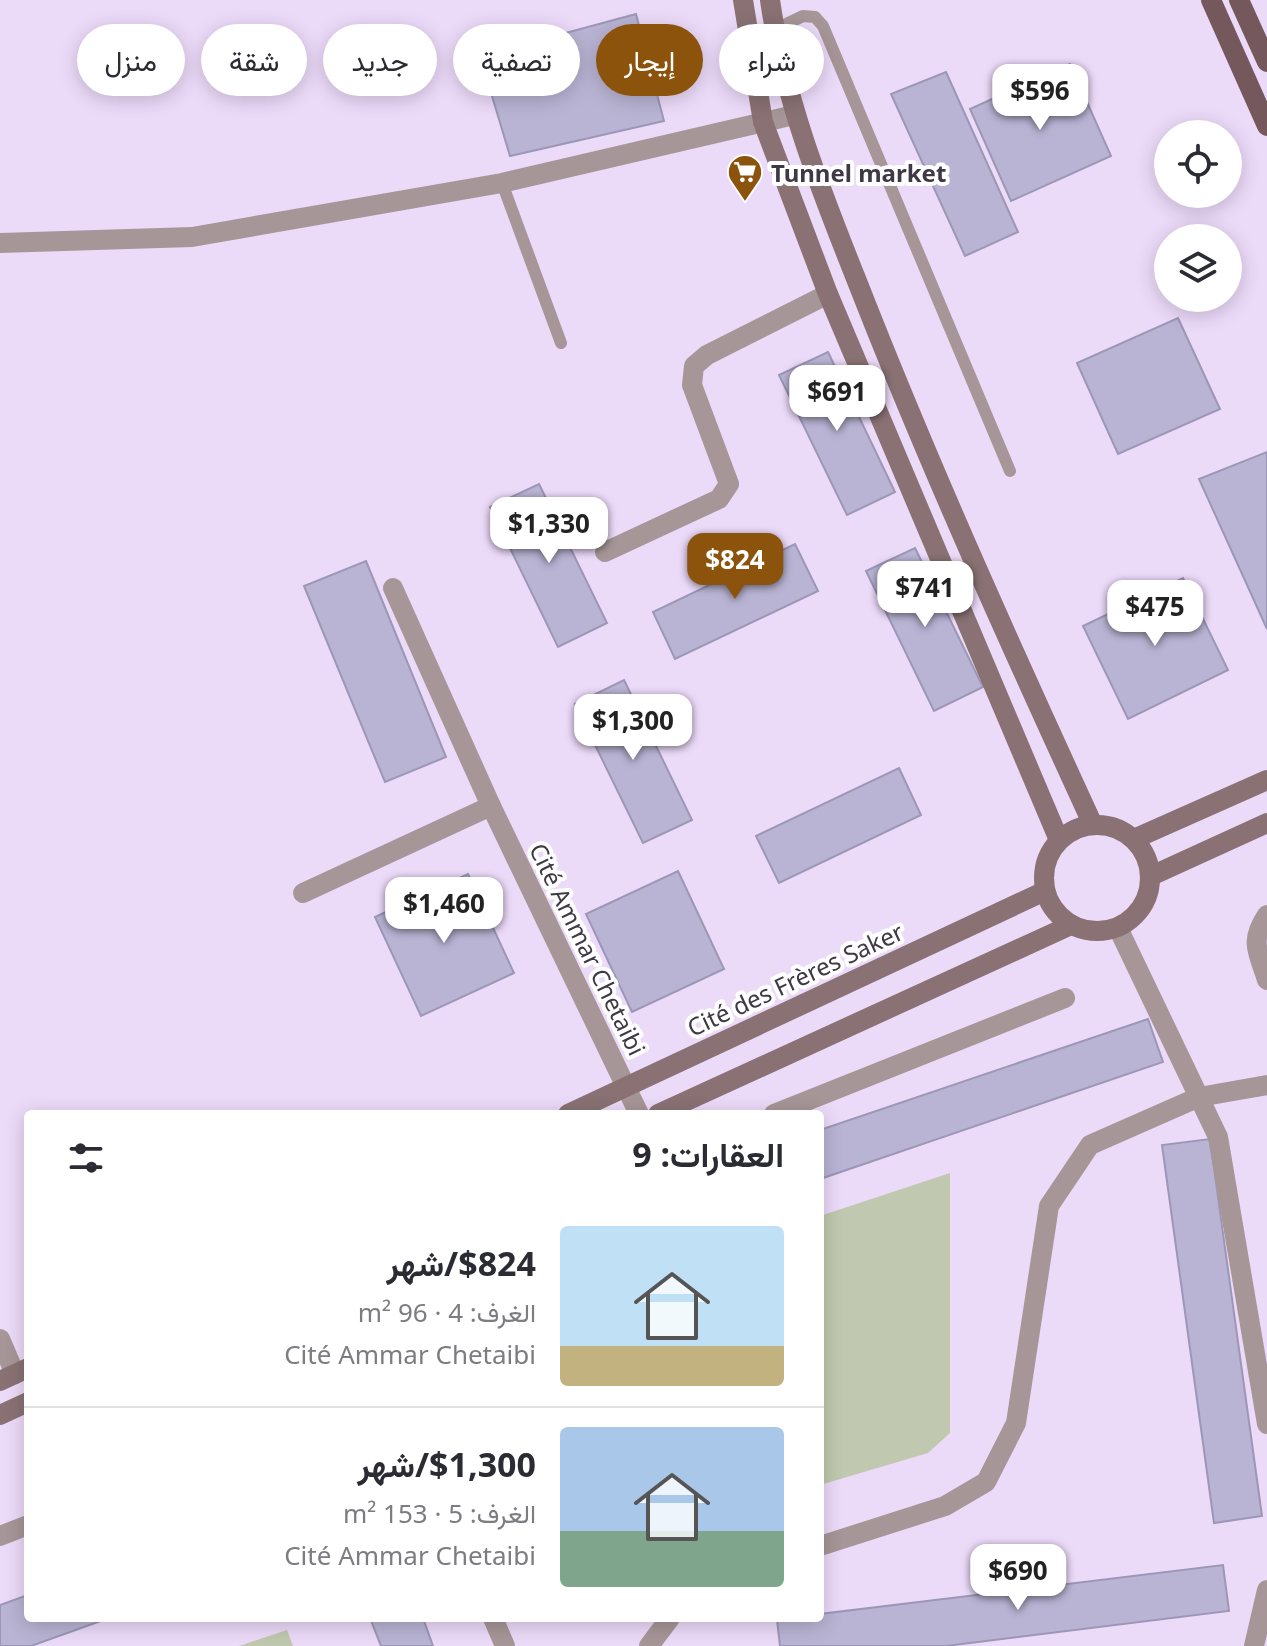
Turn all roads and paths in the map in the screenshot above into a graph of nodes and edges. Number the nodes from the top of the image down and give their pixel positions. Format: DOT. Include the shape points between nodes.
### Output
graph roads {
  1 [pos="743,0"];
  2 [pos="770,0"];
  3 [pos="1211,0"];
  4 [pos="1239,0"];
  5 [pos="773,24"];
  6 [pos="786,24"];
  7 [pos="821,24"];
  8 [pos="824,28"];
  9 [pos="1267,62"];
  10 [pos="790,96"];
  11 [pos="794,115"];
  12 [pos="763,122"];
  13 [pos="1267,126"];
  14 [pos="502,183"];
  15 [pos="0,243"];
  16 [pos="828,294"];
  17 [pos="561,343"];
  18 [pos="1010,471"];
  19 [pos="605,552"];
  20 [pos="393,588"];
  21 [pos="1267,780"];
  22 [pos="491,806"];
  23 [pos="1267,823"];
  24 [pos="1093,825"];
  25 [pos="1134,839"];
  26 [pos="1059,840"];
  27 [pos="1151,876"];
  28 [pos="1045,891"];
  29 [pos="303,893"];
  30 [pos="1267,915"];
  31 [pos="1071,925"];
  32 [pos="1118,928"];
  33 [pos="1267,980"];
  34 [pos="1065,998"];
  35 [pos="1267,1085"];
  36 [pos="626,1087"];
  37 [pos="1199,1097"];
  38 [pos="577,1110"];
  39 [pos="637,1110"];
  40 [pos="667,1110"];
  41 [pos="784,1110"];
  42 [pos="0,1339"];
  43 [pos="1260,1341"];
  44 [pos="14,1374"];
  45 [pos="24,1404"];
  46 [pos="0,1415"];
  47 [pos="1267,1424"];
  48 [pos="24,1527"];
  49 [pos="0,1536"];
  50 [pos="824,1545"];
  51 [pos="1267,1590"];
  52 [pos="495,1622"];
  53 [pos="667,1622"];
  54 [pos="505,1646"];
  55 [pos="649,1646"];
  56 [pos="1254,1646"];
  1 -- 12 [label="main road"];
  2 -- 5 [label="main road"];
  3 -- 13 [label="main road"];
  4 -- 9 [label="main road"];
  6 -- 7 [label="lane" via="803,16"];
  8 -- 18 [label="lane"];
  10 -- 11 [label="main road"];
  11 -- 12 [label="street"];
  11 -- 24 [label="main road" via="917,433"];
  12 -- 14 [label="street"];
  12 -- 16 [label="main road"];
  14 -- 15 [label="street" via="192,237"];
  14 -- 17 [label="lane"];
  16 -- 19 [label="street" via="694,366 692,385 729,484 719,499"];
  16 -- 26 [label="main road"];
  20 -- 22 [label="street, Cité Ammar Chetaibi"];
  21 -- 25 [label="main road"];
  22 -- 29 [label="street"];
  22 -- 36 [label="street, Cité Ammar Chetaibi"];
  23 -- 27 [label="main road"];
  24 -- 25 [label="main road"];
  24 -- 26 [label="main road"];
  25 -- 27 [label="main road" via="1149,862"];
  26 -- 28 [label="main road" via="1045,863"];
  27 -- 32 [label="main road" via="1143,907"];
  28 -- 31 [label="main road" via="1059,916"];
  28 -- 36 [label="main road, Cité des Frères Saker"];
  30 -- 33 [label="street" via="1256,931"];
  31 -- 32 [label="main road" via="1094,931"];
  31 -- 40 [label="main road"];
  32 -- 37 [label="street"];
  34 -- 41 [label="street"];
  35 -- 37 [label="street"];
  36 -- 38 [label="main road, Cité des Frères Saker"];
  36 -- 39 [label="street, Cité Ammar Chetaibi"];
  37 -- 43 [label="street" via="1218,1137"];
  37 -- 50 [label="street" via="1090,1145 1049,1206 1016,1423 986,1482 945,1506"];
  42 -- 44 [label="street"];
  43 -- 47 [label="street"];
  45 -- 46 [label="main road"];
  48 -- 49 [label="street"];
  51 -- 56 [label="street"];
  52 -- 54 [label="street"];
  53 -- 55 [label="street"];
}
